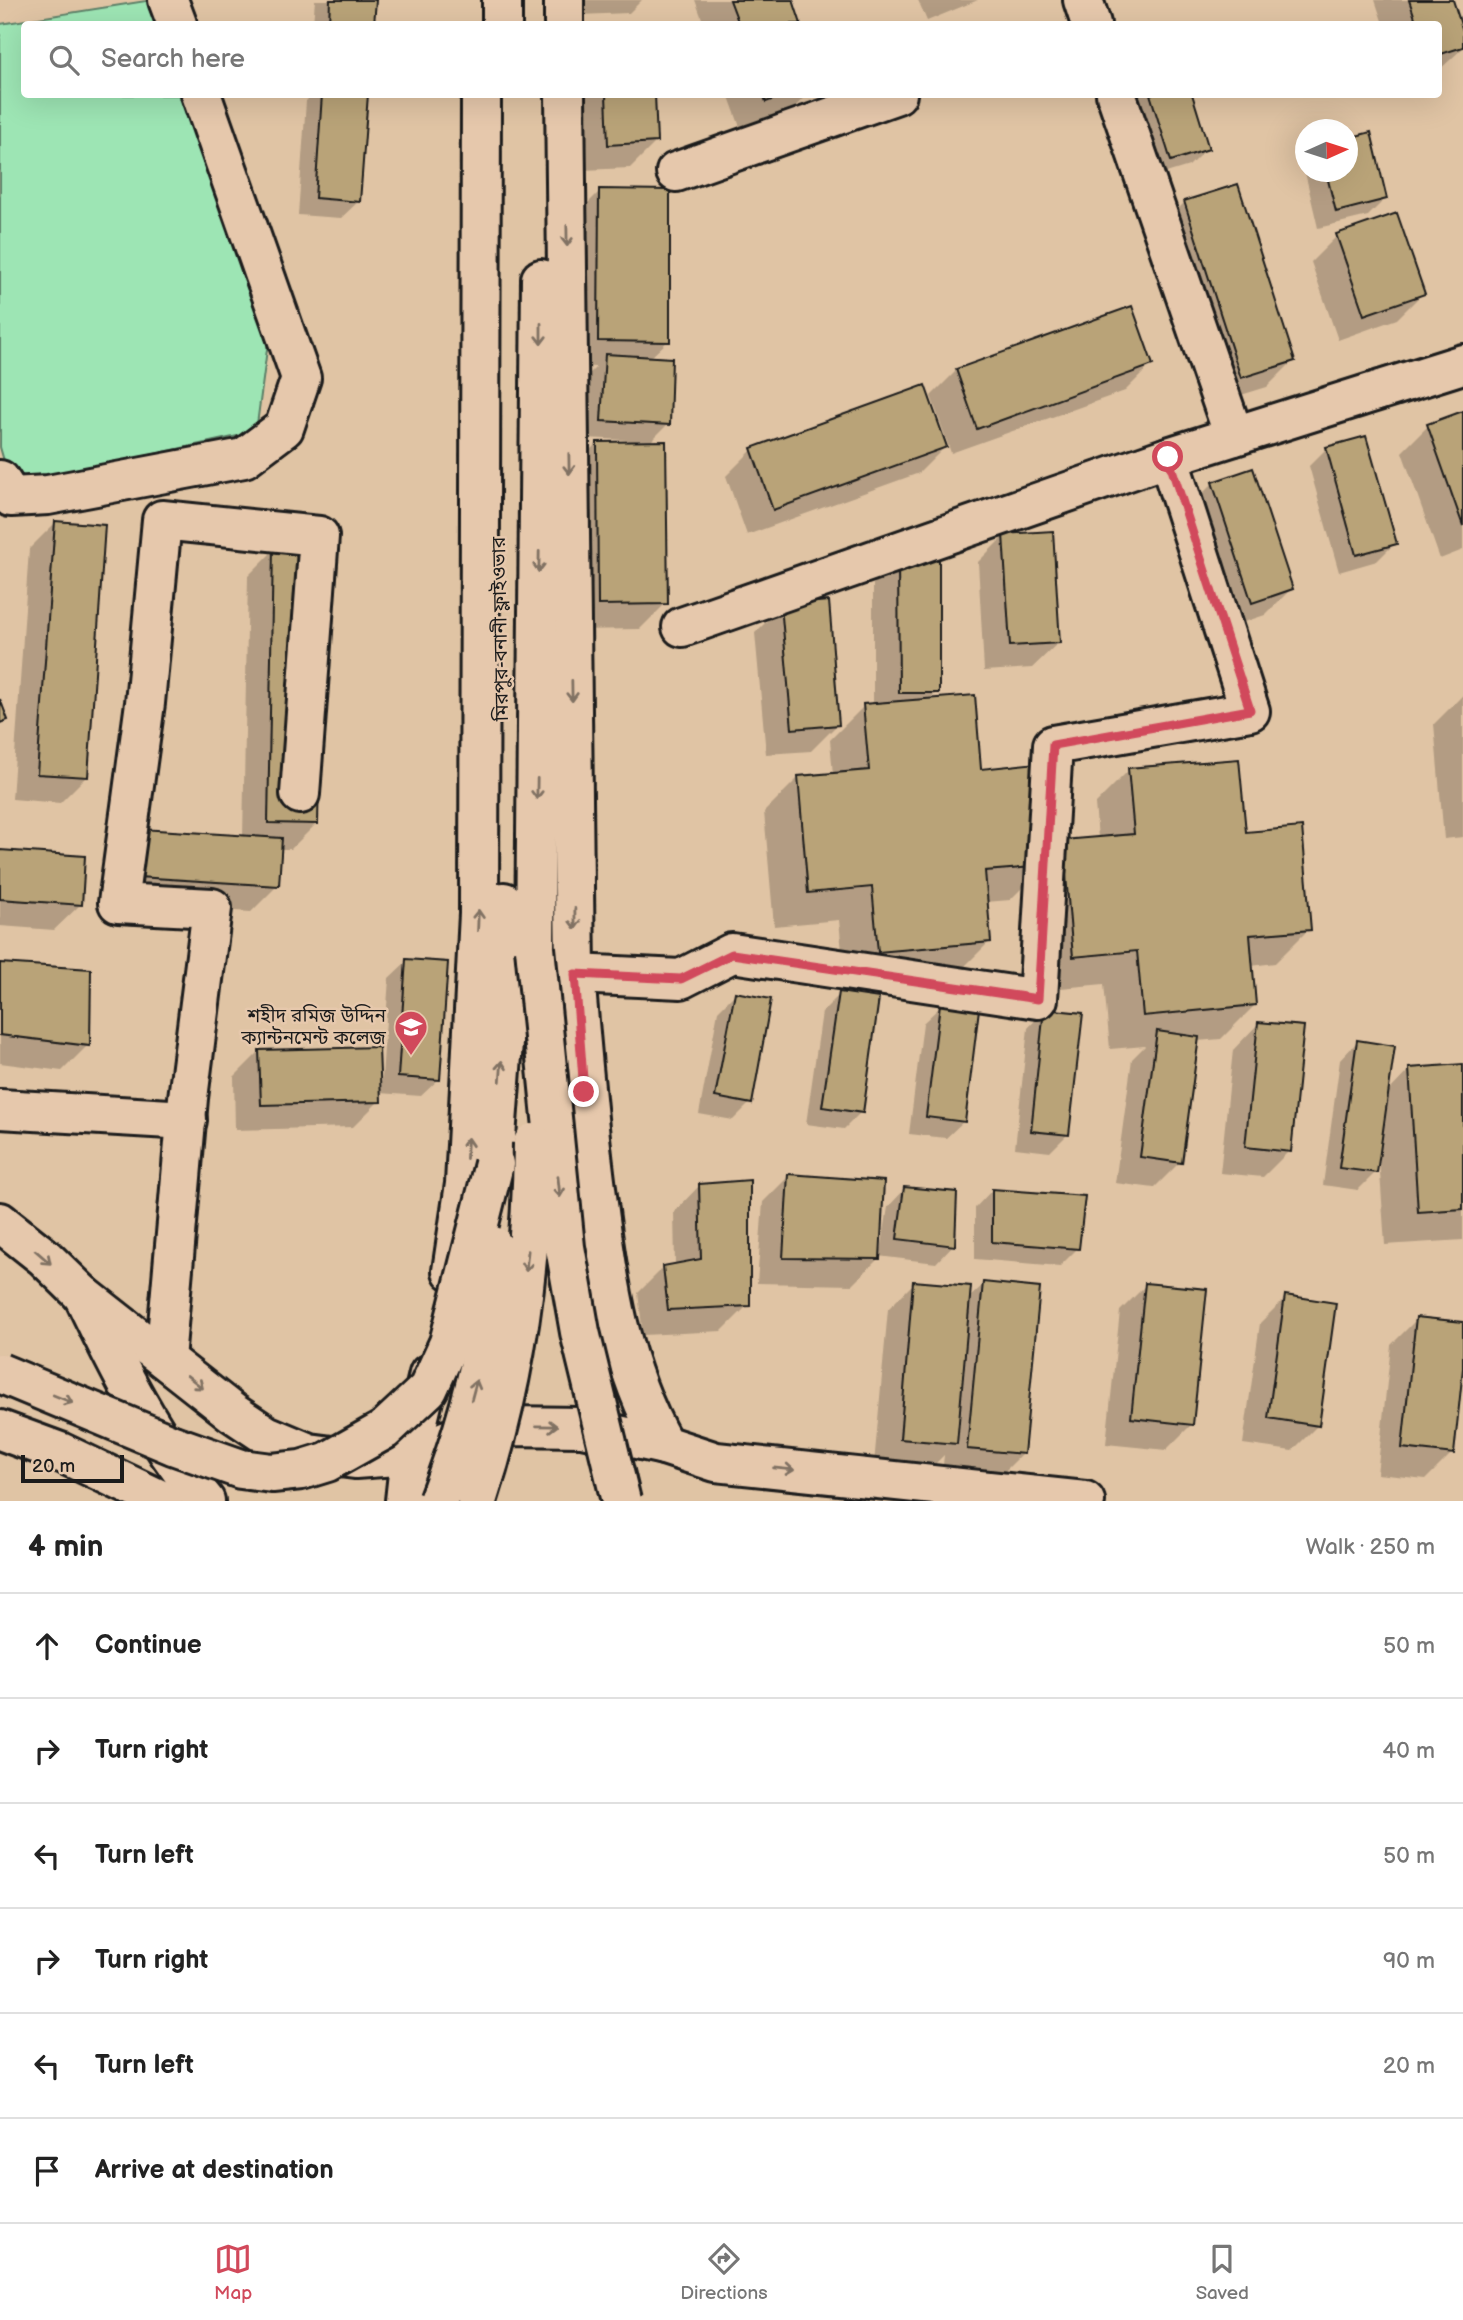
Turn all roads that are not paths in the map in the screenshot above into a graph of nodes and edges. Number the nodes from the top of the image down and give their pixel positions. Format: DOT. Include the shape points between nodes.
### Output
graph roads {
  1 [pos="168,0"];
  2 [pos="482,0"];
  3 [pos="502,0"];
  4 [pos="543,0"];
  5 [pos="564,0"];
  6 [pos="1083,0"];
  7 [pos="176,21"];
  8 [pos="482,21"];
  9 [pos="502,21"];
  10 [pos="543,21"];
  11 [pos="564,21"];
  12 [pos="1090,21"];
  13 [pos="202,98"];
  14 [pos="481,98"];
  15 [pos="501,98"];
  16 [pos="542,98"];
  17 [pos="565,98"];
  18 [pos="886,98"];
  19 [pos="1117,98"];
  20 [pos="676,173"];
  21 [pos="1463,364"];
  22 [pos="1234,436"];
  23 [pos="1168,457"];
  24 [pos="0,480"];
  25 [pos="682,627"];
  26 [pos="300,794"];
  27 [pos="535,948"];
  28 [pos="575,974"];
  29 [pos="0,1109"];
  30 [pos="187,1120"];
  31 [pos="494,1164"];
  32 [pos="0,1222"];
  33 [pos="83,1295"];
  34 [pos="165,1359"];
  35 [pos="0,1373"];
  36 [pos="0,1430"];
  37 [pos="664,1445"];
  38 [pos="410,1455"];
  39 [pos="163,1501"];
  40 [pos="205,1501"];
  41 [pos="405,1501"];
  42 [pos="438,1501"];
  43 [pos="479,1501"];
  44 [pos="621,1501"];
  45 [pos="1085,1501"];
  1 -- 7 [label="main road"];
  2 -- 8 [label="main road"];
  3 -- 9 [label="main road"];
  4 -- 10 [label="main road"];
  5 -- 11 [label="main road"];
  6 -- 12 [label="main road"];
  13 -- 24 [label="main road" via="301,378 284,428 244,457 48,495 11,497"];
  38 -- 14 [label="main road, one-way" via="454,1260 466,1184 479,914"];
  31 -- 15 [label="main road, মিরপুর-বনানী ফ্লাইওভার, one-way" via="503,1042 498,354"];
  16 -- 27 [label="main road, মিরপুর-বনানী ফ্লাইওভার, one-way"];
  17 -- 28 [label="main road, one-way"];
  18 -- 20 [label="main road"];
  19 -- 22 [label="main road"];
  21 -- 22 [label="main road"];
  22 -- 23 [label="main road"];
  23 -- 25 [label="main road"];
  23 -- 28 [label="main road" via="1250,710 1053,745 1038,999 732,954 681,979"];
  26 -- 30 [label="main road" via="319,536 162,520 145,703 118,903 212,908"];
  27 -- 43 [label="main road, one-way, bridge" via="527,1261 519,1329"];
  27 -- 44 [label="main road, one-way, bridge" via="565,1247 580,1332"];
  28 -- 37 [label="main road" via="584,1092 608,1283 630,1366"];
  29 -- 30 [label="main road"];
  30 -- 34 [label="main road"];
  35 -- 31 [label="main road, one-way, bridge" via="241,1469 272,1473 327,1462 384,1430 428,1389 449,1343"];
  42 -- 31 [label="main road, one-way, bridge" via="476,1384 488,1322"];
  32 -- 33 [label="main road, one-way"];
  33 -- 34 [label="main road"];
  33 -- 40 [label="main road" via="130,1392"];
  34 -- 38 [label="main road, one-way" via="244,1421 309,1453 355,1459"];
  36 -- 39 [label="main road" via="60,1452"];
  38 -- 37 [label="main road, one-way" via="447,1440 505,1426 582,1427"];
  37 -- 45 [label="main road, one-way" via="716,1462"];
  38 -- 41 [label="main road"];
  38 -- 43 [label="main road" via="453,1488"];
}
